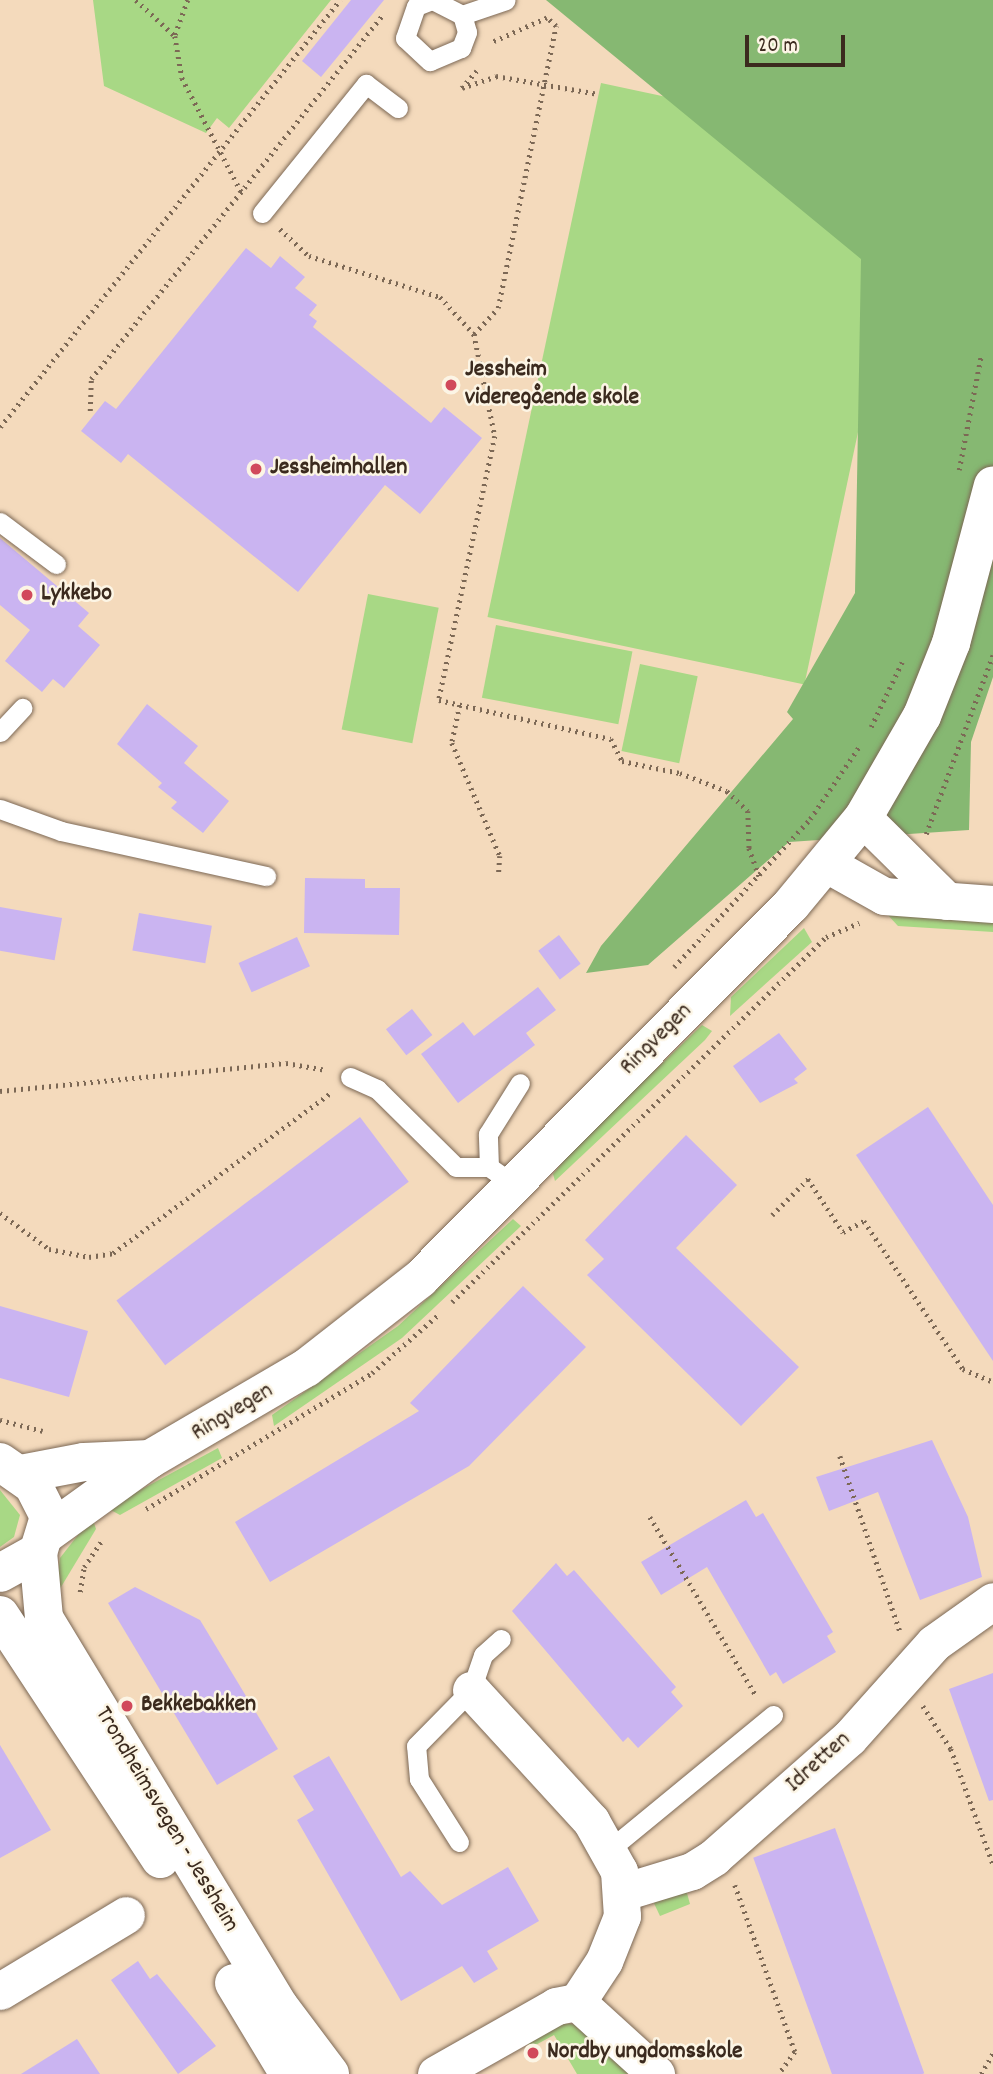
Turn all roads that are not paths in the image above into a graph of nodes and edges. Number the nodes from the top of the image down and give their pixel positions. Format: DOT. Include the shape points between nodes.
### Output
graph roads {
  1 [pos="432,0"];
  2 [pos="506,0"];
  3 [pos="462,15"];
  4 [pos="398,108"];
  5 [pos="261,212"];
  6 [pos="974,486"];
  7 [pos="0,522"];
  8 [pos="56,564"];
  9 [pos="22,708"];
  10 [pos="0,732"];
  11 [pos="0,809"];
  12 [pos="863,818"];
  13 [pos="827,864"];
  14 [pos="266,876"];
  15 [pos="947,901"];
  16 [pos="993,904"];
  17 [pos="350,1077"];
  18 [pos="520,1083"];
  19 [pos="502,1176"];
  20 [pos="150,1459"];
  21 [pos="10,1468"];
  22 [pos="42,1543"];
  23 [pos="0,1573"];
  24 [pos="993,1601"];
  25 [pos="0,1615"];
  26 [pos="501,1639"];
  27 [pos="471,1690"];
  28 [pos="773,1715"];
  29 [pos="459,1842"];
  30 [pos="610,1849"];
  31 [pos="623,1892"];
  32 [pos="126,1915"];
  33 [pos="0,1991"];
  34 [pos="577,2002"];
  35 [pos="289,2074"];
  36 [pos="330,2074"];
  37 [pos="436,2074"];
  38 [pos="656,2074"];
  1 -- 3 [label="lane"];
  1 -- 3 [label="lane" via="416,6 405,38 430,61 461,48 467,32"];
  2 -- 3 [label="lane"];
  4 -- 5 [label="lane" via="366,84"];
  6 -- 12 [label="main road, Ringvegen" via="951,643 916,727"];
  7 -- 8 [label="lane"];
  9 -- 10 [label="lane"];
  11 -- 14 [label="lane" via="61,831"];
  12 -- 13 [label="main road, Ringvegen"];
  12 -- 15 [label="street"];
  13 -- 15 [label="street" via="884,896"];
  13 -- 19 [label="main road, Ringvegen"];
  15 -- 16 [label="street"];
  17 -- 19 [label="lane" via="377,1089 456,1167"];
  18 -- 19 [label="lane" via="488,1134"];
  19 -- 20 [label="main road, Ringvegen" via="359,1329 237,1412"];
  20 -- 21 [label="main road, Ringvegen"];
  20 -- 22 [label="main road, Ringvegen"];
  21 -- 22 [label="main road, Trondheimsvegen - Jessheim" via="45,1500"];
  22 -- 23 [label="main road, Ringvegen"];
  22 -- 36 [label="main road, Trondheimsvegen - Jessheim" via="44,1618 279,2006"];
  24 -- 31 [label="street, Idretten" via="906,1673 849,1738 713,1857 692,1871"];
  25 -- 35 [label="main road, Trondheimsvegen - Jessheim" via="178,1888"];
  26 -- 27 [label="lane" via="483,1655"];
  27 -- 29 [label="lane" via="433,1723 416,1746 414,1762"];
  27 -- 30 [label="street" via="561,1784"];
  28 -- 30 [label="lane"];
  30 -- 31 [label="street"];
  31 -- 34 [label="street" via="615,1936"];
  32 -- 33 [label="street"];
  34 -- 37 [label="street" via="540,2014"];
  34 -- 38 [label="street"];
}
